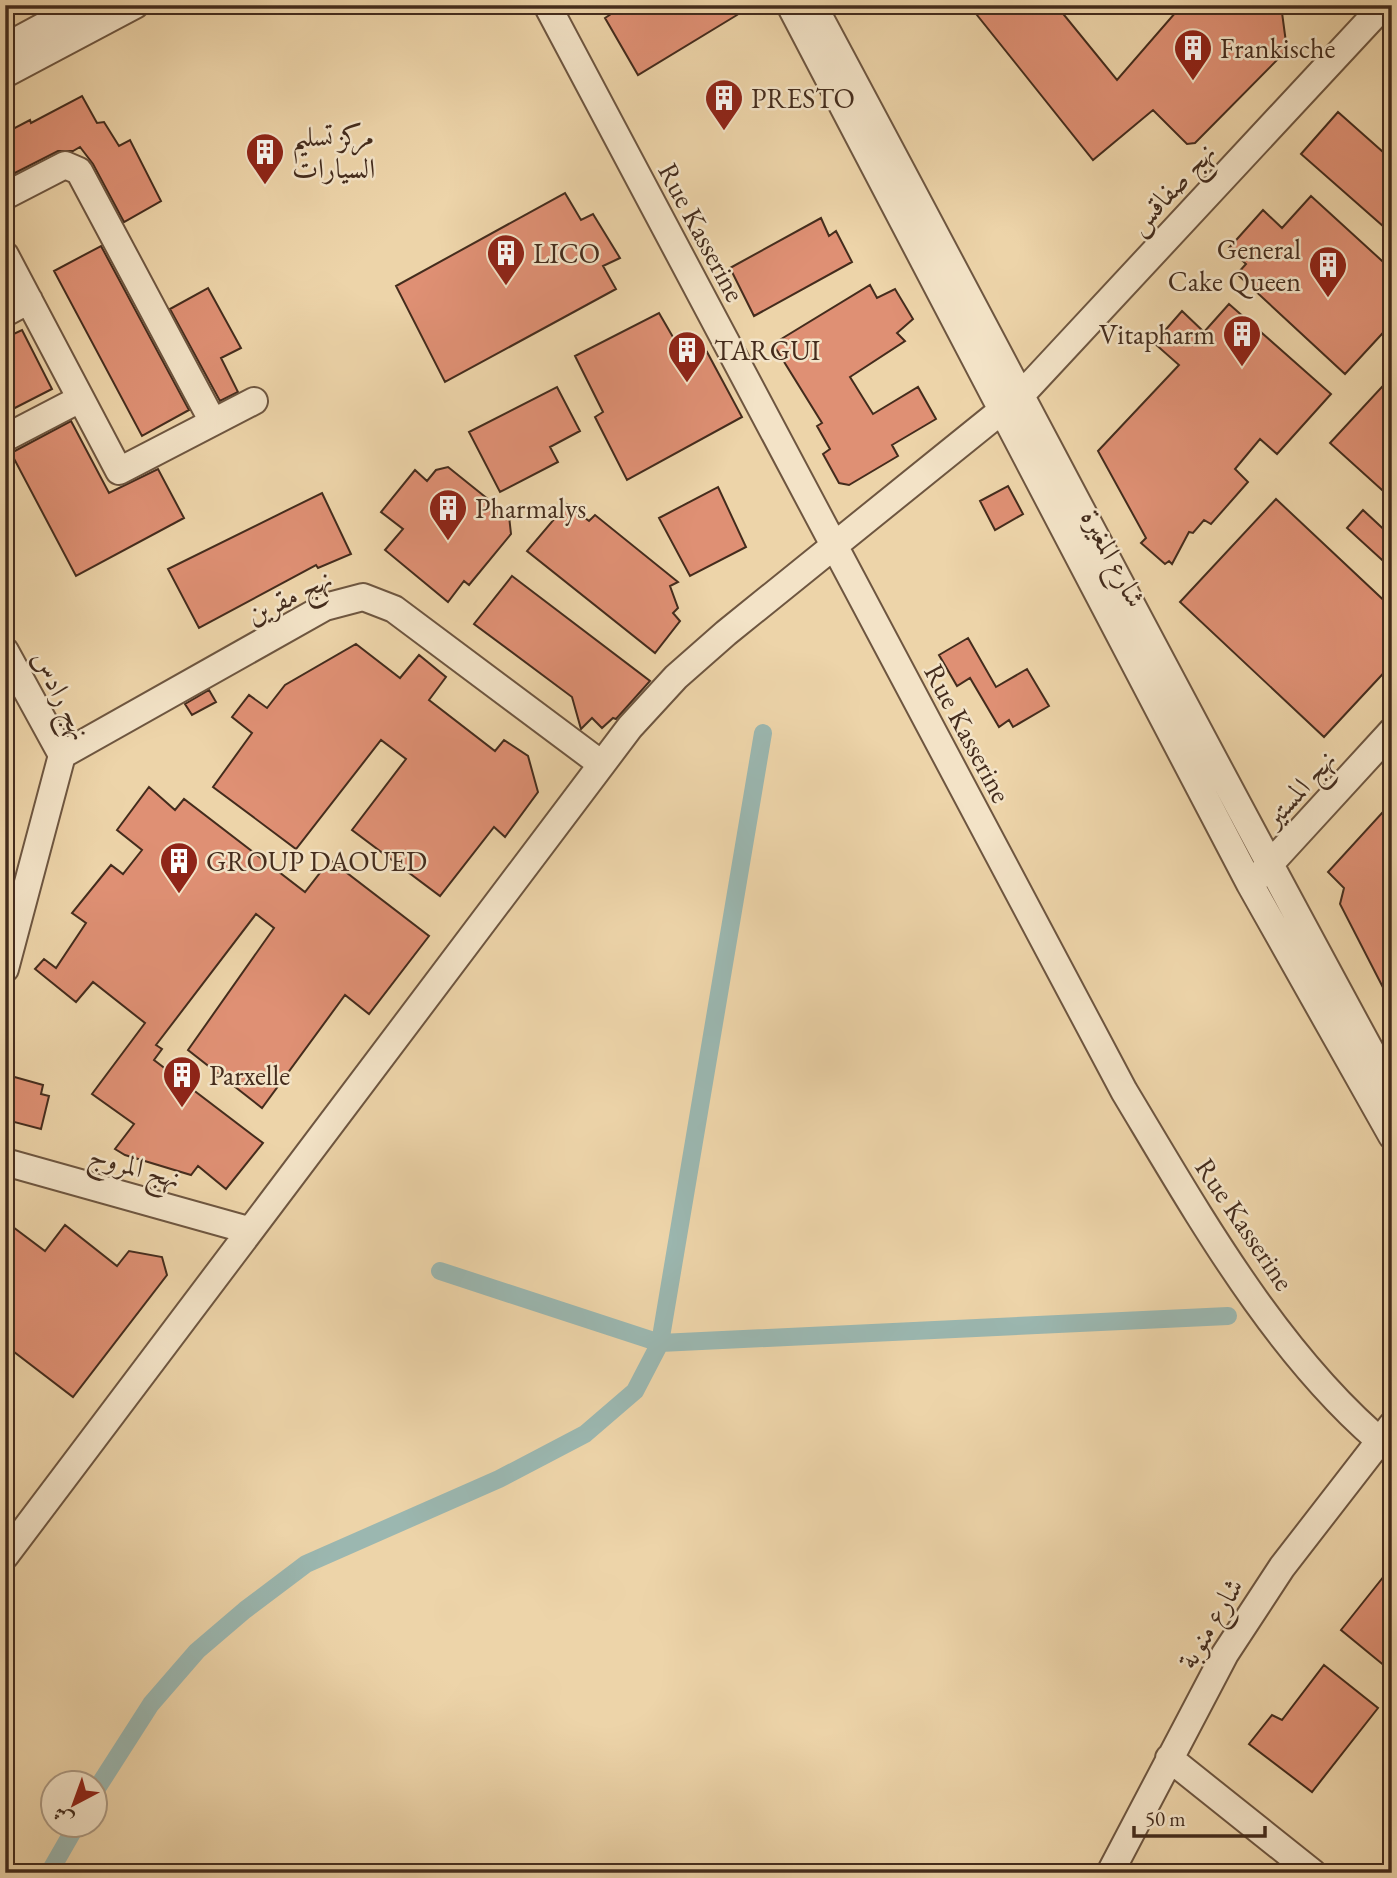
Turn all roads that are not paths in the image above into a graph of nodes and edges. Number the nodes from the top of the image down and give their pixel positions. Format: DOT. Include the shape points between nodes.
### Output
graph roads {
  1 [pos="83,5"];
  2 [pos="135,5"];
  3 [pos="547,5"];
  4 [pos="790,5"];
  5 [pos="813,5"];
  6 [pos="1371,10"];
  7 [pos="5,47"];
  8 [pos="5,74"];
  9 [pos="5,196"];
  10 [pos="5,255"];
  11 [pos="29,300"];
  12 [pos="5,313"];
  13 [pos="1022,394"];
  14 [pos="80,398"];
  15 [pos="254,401"];
  16 [pos="1001,411"];
  17 [pos="213,422"];
  18 [pos="5,438"];
  19 [pos="834,548"];
  20 [pos="5,651"];
  21 [pos="1392,731"];
  22 [pos="62,755"];
  23 [pos="600,763"];
  24 [pos="1260,876"];
  25 [pos="5,969"];
  26 [pos="1392,1090"];
  27 [pos="1392,1136"];
  28 [pos="5,1162"];
  29 [pos="248,1230"];
  30 [pos="1387,1439"];
  31 [pos="5,1556"];
  32 [pos="1169,1758"];
  33 [pos="1110,1873"];
  34 [pos="1313,1873"];
  1 -- 7 [label="street"];
  2 -- 8 [label="street"];
  3 -- 19 [label="street, Rue Kasserine"];
  4 -- 16 [label="street, شارع المغيرة"];
  5 -- 13 [label="street, شارع المغيرة"];
  6 -- 13 [label="street, نهج صفاقس"];
  9 -- 17 [label="street" via="65,165 79,171"];
  10 -- 11 [label="street"];
  11 -- 12 [label="street"];
  11 -- 14 [label="street"];
  13 -- 16 [label="street, نهج صفاقس"];
  13 -- 24 [label="street, شارع المغيرة"];
  14 -- 17 [label="street" via="119,471"];
  14 -- 18 [label="street"];
  15 -- 17 [label="street"];
  16 -- 19 [label="street, نهج صفاقس"];
  16 -- 24 [label="street, شارع المغيرة"];
  19 -- 23 [label="street, نهج صفاقس" via="676,677"];
  19 -- 30 [label="street, Rue Kasserine" via="1124,1091 1194,1210 1276,1327"];
  20 -- 22 [label="street, نهج رادس"];
  21 -- 24 [label="street, نهج المستير"];
  22 -- 23 [label="street, نهج مقرين" via="325,607 363,597 394,609"];
  22 -- 25 [label="street, نهج رادس"];
  23 -- 29 [label="street, نهج صفاقس" via="339,1116"];
  24 -- 26 [label="street, شارع المغيرة"];
  24 -- 27 [label="street, شارع المغيرة"];
  28 -- 29 [label="street, نهج المروج"];
  29 -- 31 [label="street, نهج صفاقس"];
  30 -- 32 [label="street, شارع منوبة" via="1282,1567 1225,1654"];
  32 -- 33 [label="street, شارع منوبة"];
  32 -- 34 [label="street"];
}
